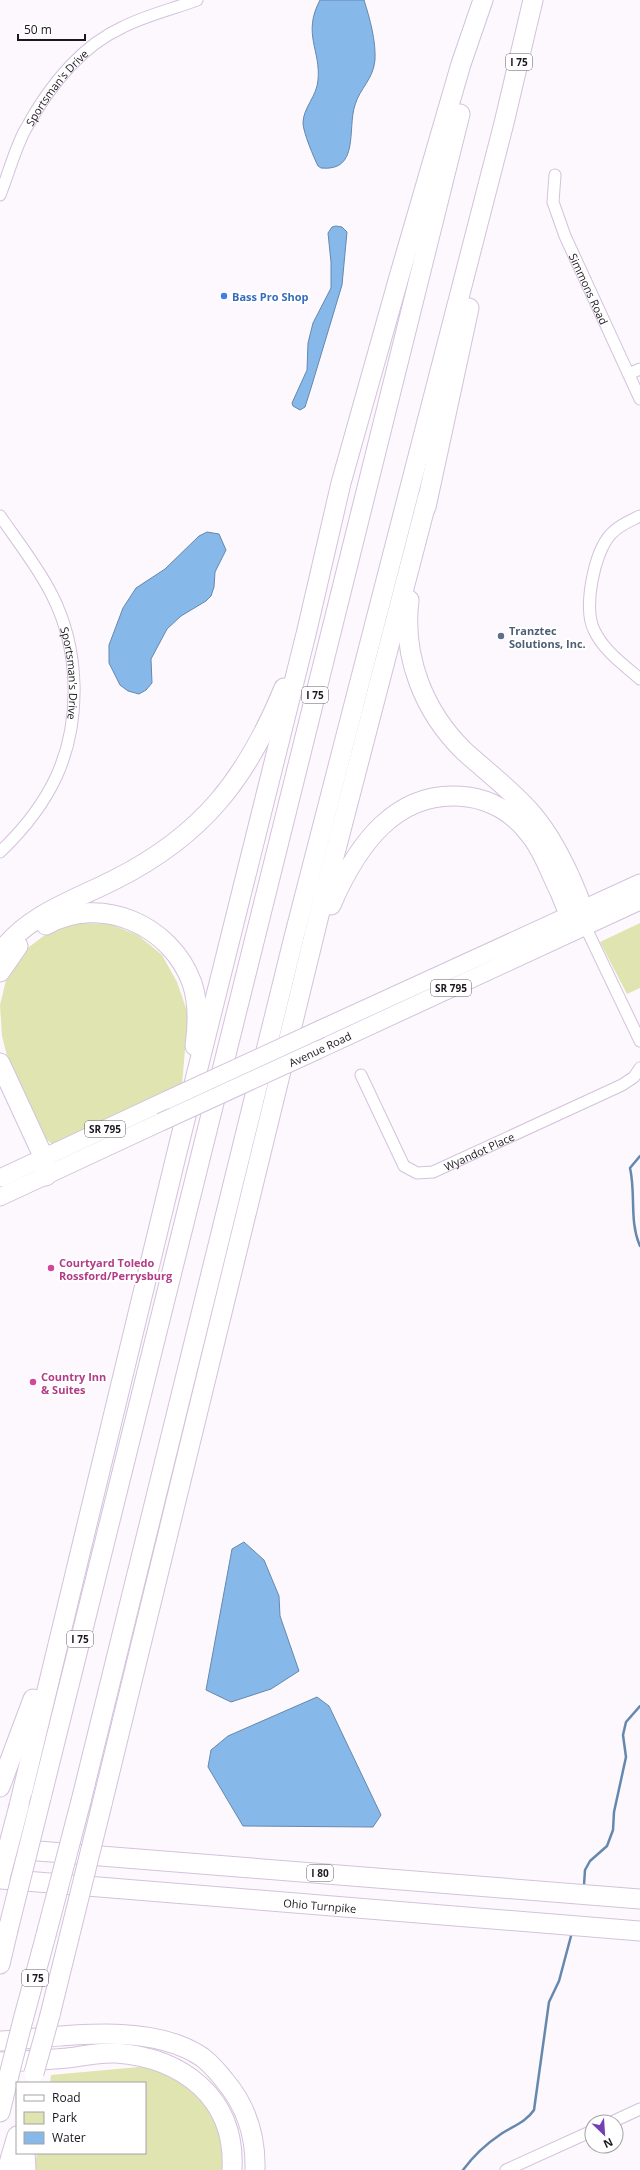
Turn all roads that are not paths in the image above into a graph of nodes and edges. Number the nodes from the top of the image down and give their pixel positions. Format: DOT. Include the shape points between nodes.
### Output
graph roads {
  1 [pos="197,0"];
  2 [pos="483,0"];
  3 [pos="488,0"];
  4 [pos="533,0"];
  5 [pos="504,123"];
  6 [pos="555,174"];
  7 [pos="0,195"];
  8 [pos="640,369"];
  9 [pos="628,374"];
  10 [pos="640,399"];
  11 [pos="428,496"];
  12 [pos="0,516"];
  13 [pos="640,516"];
  14 [pos="307,630"];
  15 [pos="640,679"];
  16 [pos="0,852"];
  17 [pos="640,883"];
  18 [pos="640,901"];
  19 [pos="579,916"];
  20 [pos="312,952"];
  21 [pos="0,953"];
  22 [pos="0,972"];
  23 [pos="640,1041"];
  24 [pos="0,1062"];
  25 [pos="640,1068"];
  26 [pos="361,1075"];
  27 [pos="0,1090"];
  28 [pos="177,1152"];
  29 [pos="40,1165"];
  30 [pos="0,1178"];
  31 [pos="0,1197"];
  32 [pos="55,1653"];
  33 [pos="1,1785"];
  34 [pos="0,1848"];
  35 [pos="0,1878"];
  36 [pos="640,1899"];
  37 [pos="640,1931"];
  38 [pos="0,1964"];
  39 [pos="0,2041"];
  40 [pos="5,2069"];
  41 [pos="33,2080"];
  42 [pos="640,2109"];
  43 [pos="0,2112"];
  44 [pos="624,2116"];
  45 [pos="584,2135"];
  46 [pos="16,2140"];
  47 [pos="26,2154"];
  48 [pos="8,2170"];
  49 [pos="26,2170"];
  50 [pos="232,2170"];
  51 [pos="255,2170"];
  52 [pos="506,2170"];
  1 -- 7 [label="street, Sportsman's Drive" via="122,27 102,38 66,71 24,134"];
  2 -- 14 [label="highway" via="465,52 399,276 341,483"];
  3 -- 38 [label="highway, I 75, bridge"];
  4 -- 5 [label="highway, I 75"];
  5 -- 11 [label="highway" via="504,152"];
  5 -- 40 [label="highway, I 75, bridge" via="294,937 81,1801 23,2020"];
  6 -- 9 [label="street, Simmons Road" via="553,202"];
  8 -- 9 [label="street"];
  9 -- 10 [label="street, Simmons Road"];
  11 -- 19 [label="highway" via="409,605 409,645 419,684 427,702 449,735 518,799 544,829 555,846"];
  11 -- 20 [label="highway" via="322,903"];
  12 -- 16 [label="street, Sportsman's Drive" via="53,596 69,641 74,693 72,720 58,774 39,807 20,832"];
  13 -- 15 [label="street" via="616,529 603,545 596,566 589,607 590,622 597,635"];
  14 -- 21 [label="highway" via="283,690 254,750 228,791 207,815 167,850 144,865 35,919 14,936"];
  14 -- 28 [label="highway"];
  17 -- 19 [label="main road, Avenue Road / SR 795"];
  18 -- 19 [label="main road, Avenue Road / SR 795"];
  19 -- 20 [label="highway" via="528,831 518,821 497,806 484,801 465,796 445,795 407,806 375,832 339,887"];
  19 -- 23 [label="street"];
  19 -- 29 [label="main road, Avenue Road / SR 795, bridge" via="321,1029 167,1100"];
  19 -- 29 [label="main road, Avenue Road / SR 795, bridge" via="318,1050 162,1122"];
  20 -- 41 [label="highway, bridge"];
  22 -- 28 [label="highway" via="10,954 30,935 50,922 76,914 102,913 129,919 153,931 173,949 192,984 197,1011 195,1044"];
  24 -- 29 [label="highway"];
  25 -- 26 [label="street, Wyandot Place" via="634,1077 622,1085 424,1174 404,1166"];
  27 -- 29 [label="highway"];
  28 -- 32 [label="highway"];
  29 -- 30 [label="main road, Avenue Road / SR 795"];
  29 -- 31 [label="main road, Avenue Road / SR 795"];
  32 -- 33 [label="highway" via="43,1669"];
  32 -- 35 [label="highway, bridge"];
  34 -- 36 [label="highway, I 80"];
  35 -- 37 [label="highway, Ohio Turnpike"];
  39 -- 51 [label="highway" via="112,2034 139,2035 154,2037 191,2050 212,2066 238,2096 252,2129"];
  40 -- 43 [label="highway, I 75"];
  40 -- 50 [label="highway" via="114,2052 152,2059 171,2066 197,2082 218,2108 232,2146"];
  42 -- 44 [label="street"];
  45 -- 52 [label="street"];
  46 -- 48 [label="highway"];
  47 -- 49 [label="highway"];
}
